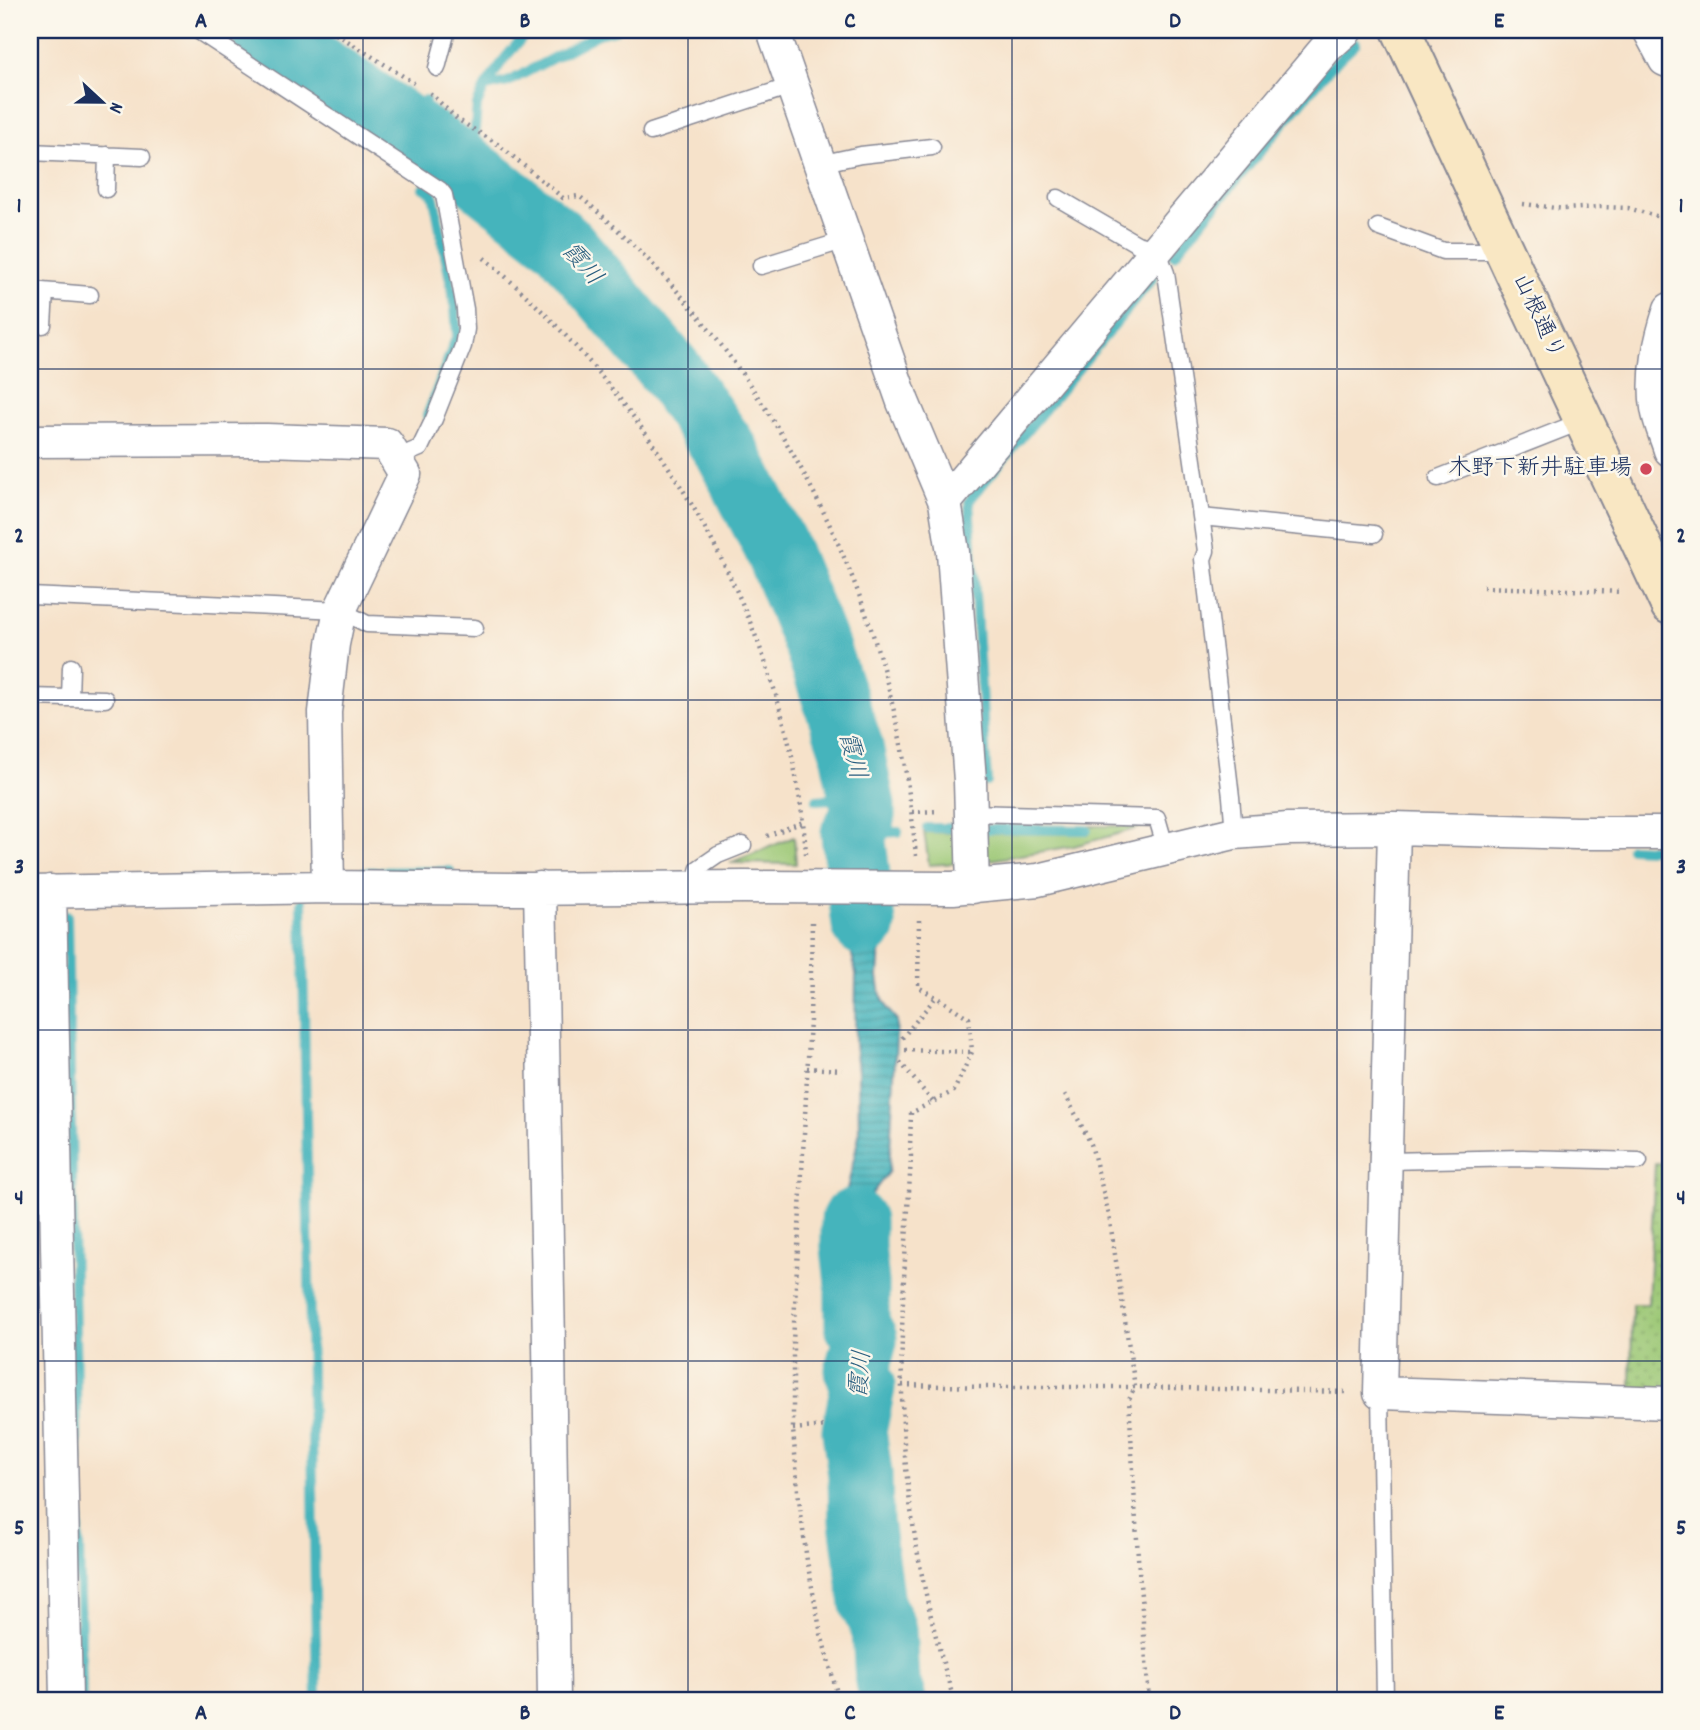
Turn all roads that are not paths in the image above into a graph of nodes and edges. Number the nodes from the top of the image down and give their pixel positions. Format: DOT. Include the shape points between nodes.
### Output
graph roads {
  1 [pos="197,30"];
  2 [pos="447,30"];
  3 [pos="773,30"];
  4 [pos="1346,30"];
  5 [pos="1401,30"];
  6 [pos="1649,30"];
  7 [pos="1670,62"];
  8 [pos="437,68"];
  9 [pos="791,86"];
  10 [pos="651,132"];
  11 [pos="932,147"];
  12 [pos="30,152"];
  13 [pos="107,155"];
  14 [pos="142,157"];
  15 [pos="819,164"];
  16 [pos="106,190"];
  17 [pos="1058,198"];
  18 [pos="1378,227"];
  19 [pos="846,240"];
  20 [pos="1157,249"];
  21 [pos="1506,250"];
  22 [pos="761,266"];
  23 [pos="37,291"];
  24 [pos="90,295"];
  25 [pos="1670,309"];
  26 [pos="43,325"];
  27 [pos="1585,420"];
  28 [pos="30,441"];
  29 [pos="1670,450"];
  30 [pos="396,458"];
  31 [pos="1438,478"];
  32 [pos="945,502"];
  33 [pos="1200,517"];
  34 [pos="1374,534"];
  35 [pos="30,596"];
  36 [pos="1670,605"];
  37 [pos="340,610"];
  38 [pos="475,628"];
  39 [pos="71,667"];
  40 [pos="30,697"];
  41 [pos="70,698"];
  42 [pos="105,699"];
  43 [pos="972,813"];
  44 [pos="1394,828"];
  45 [pos="1234,833"];
  46 [pos="1670,834"];
  47 [pos="743,845"];
  48 [pos="1166,849"];
  49 [pos="328,887"];
  50 [pos="693,887"];
  51 [pos="973,887"];
  52 [pos="540,888"];
  53 [pos="40,891"];
  54 [pos="1387,1161"];
  55 [pos="1639,1161"];
  56 [pos="1380,1393"];
  57 [pos="1670,1403"];
  58 [pos="66,1700"];
  59 [pos="554,1700"];
  60 [pos="1385,1700"];
  1 -- 30 [label="lane" via="444,195 465,309 463,346 420,447"];
  2 -- 8 [label="lane"];
  3 -- 9 [label="street"];
  4 -- 20 [label="street"];
  5 -- 21 [label="street, 山根通り"];
  6 -- 7 [label="street"];
  9 -- 10 [label="lane"];
  9 -- 15 [label="street"];
  11 -- 15 [label="lane"];
  12 -- 13 [label="lane"];
  13 -- 14 [label="lane"];
  13 -- 16 [label="lane"];
  15 -- 19 [label="street"];
  17 -- 20 [label="lane" via="1137,244"];
  18 -- 21 [label="lane" via="1443,251"];
  19 -- 22 [label="lane"];
  19 -- 32 [label="street" via="903,402"];
  20 -- 32 [label="street"];
  20 -- 33 [label="lane" via="1166,273"];
  21 -- 27 [label="street, 山根通り"];
  23 -- 24 [label="lane"];
  23 -- 26 [label="lane"];
  25 -- 29 [label="street" via="1655,377 1657,410"];
  27 -- 31 [label="lane"];
  27 -- 36 [label="street, 山根通り"];
  28 -- 30 [label="street" via="387,444"];
  30 -- 37 [label="street" via="405,474"];
  32 -- 43 [label="street" via="953,552"];
  33 -- 34 [label="lane"];
  33 -- 45 [label="lane"];
  35 -- 37 [label="lane"];
  37 -- 38 [label="lane" via="367,624"];
  37 -- 49 [label="street" via="325,712"];
  39 -- 41 [label="lane"];
  40 -- 41 [label="lane"];
  41 -- 42 [label="lane"];
  43 -- 48 [label="lane" via="1157,818"];
  43 -- 51 [label="street"];
  44 -- 45 [label="street"];
  44 -- 46 [label="street"];
  44 -- 54 [label="street"];
  45 -- 48 [label="street"];
  47 -- 50 [label="lane" via="699,868"];
  48 -- 51 [label="street" via="1038,880"];
  49 -- 52 [label="street"];
  49 -- 53 [label="street"];
  50 -- 51 [label="street" via="810,873 915,875"];
  50 -- 52 [label="street"];
  52 -- 59 [label="street"];
  53 -- 58 [label="street"];
  54 -- 55 [label="lane"];
  54 -- 56 [label="street"];
  56 -- 57 [label="street"];
  56 -- 60 [label="lane"];
}
